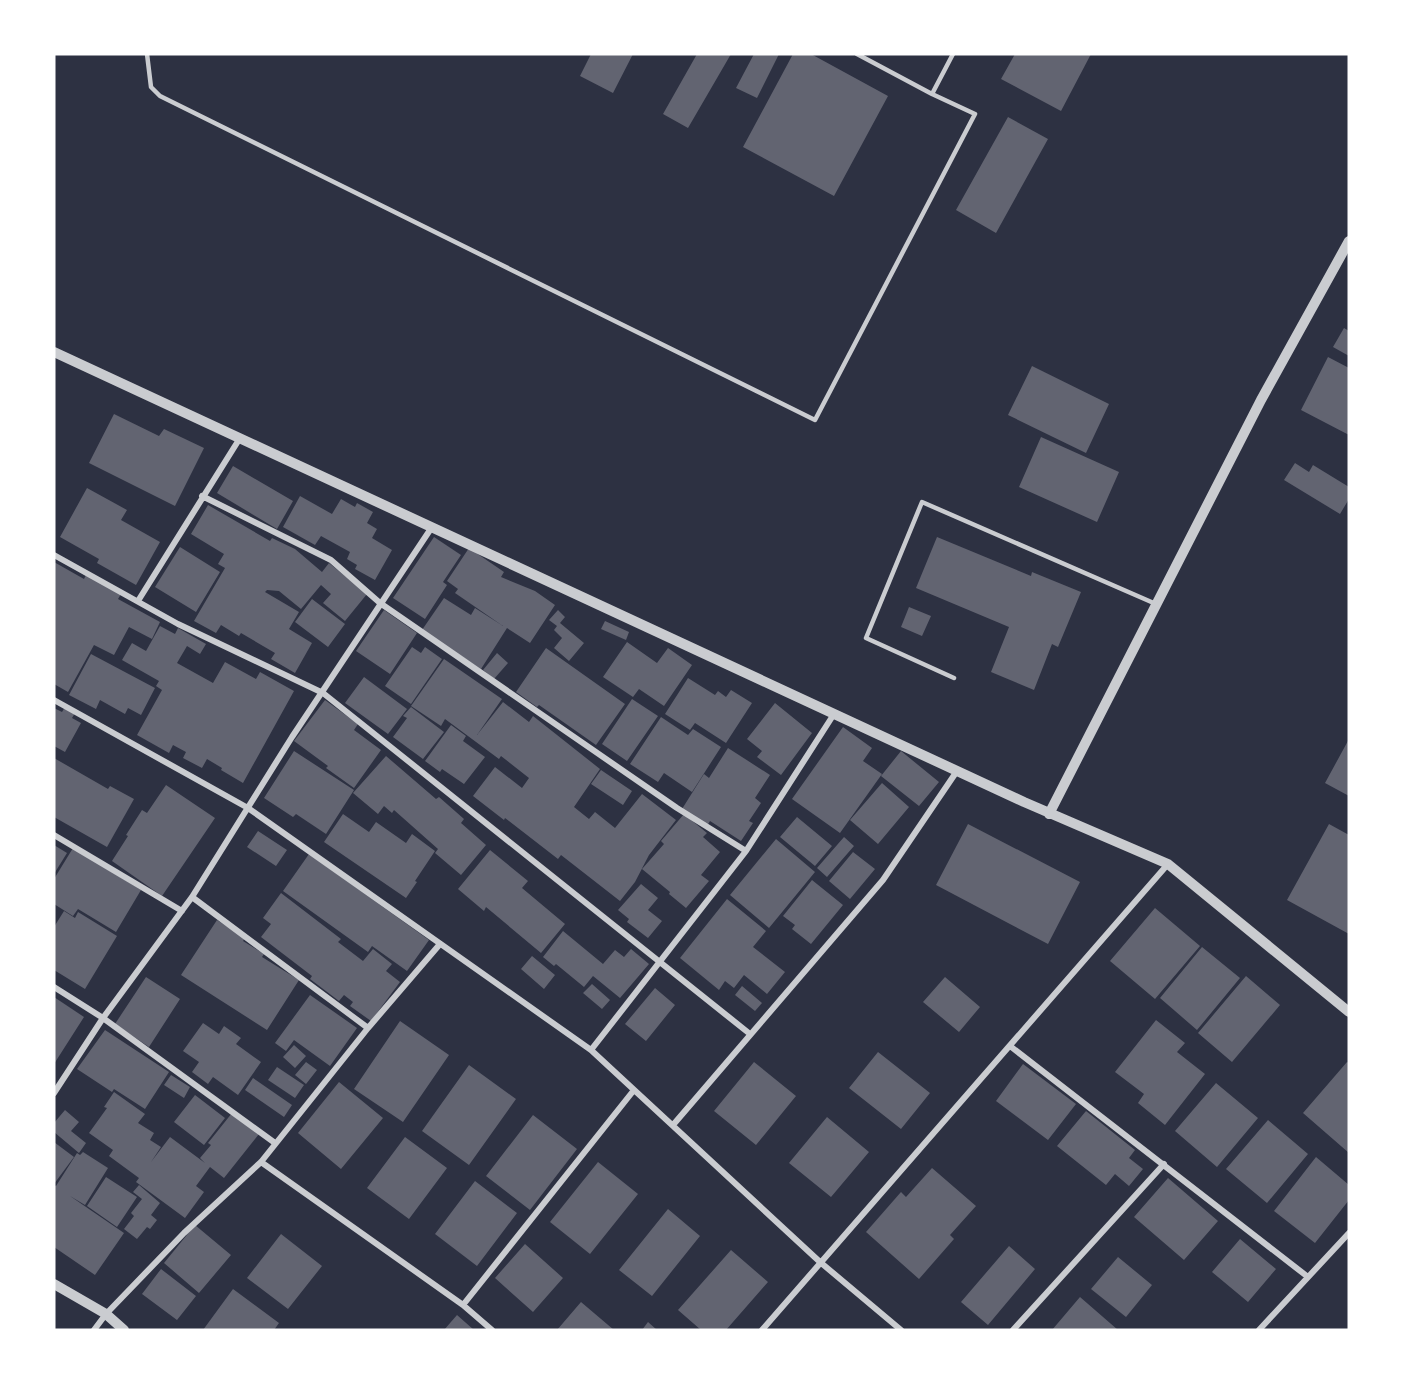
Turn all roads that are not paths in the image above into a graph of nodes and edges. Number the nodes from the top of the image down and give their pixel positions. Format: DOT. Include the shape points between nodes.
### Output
graph roads {
  1 [pos="147,54"];
  2 [pos="857,54"];
  3 [pos="953,54"];
  4 [pos="932,94"];
  5 [pos="1349,241"];
  6 [pos="54,352"];
  7 [pos="240,438"];
  8 [pos="202,496"];
  9 [pos="432,527"];
  10 [pos="54,555"];
  11 [pos="138,601"];
  12 [pos="380,603"];
  13 [pos="1156,604"];
  14 [pos="954,678"];
  15 [pos="323,693"];
  16 [pos="54,700"];
  17 [pos="834,714"];
  18 [pos="957,771"];
  19 [pos="248,808"];
  20 [pos="1049,813"];
  21 [pos="54,835"];
  22 [pos="746,851"];
  23 [pos="1168,864"];
  24 [pos="192,897"];
  25 [pos="182,910"];
  26 [pos="440,944"];
  27 [pos="660,962"];
  28 [pos="54,987"];
  29 [pos="1349,1012"];
  30 [pos="103,1018"];
  31 [pos="368,1028"];
  32 [pos="750,1034"];
  33 [pos="1011,1046"];
  34 [pos="591,1050"];
  35 [pos="634,1090"];
  36 [pos="54,1092"];
  37 [pos="673,1125"];
  38 [pos="275,1143"];
  39 [pos="261,1162"];
  40 [pos="1164,1164"];
  41 [pos="1349,1233"];
  42 [pos="820,1262"];
  43 [pos="1308,1277"];
  44 [pos="54,1284"];
  45 [pos="464,1305"];
  46 [pos="106,1314"];
  47 [pos="94,1330"];
  48 [pos="124,1330"];
  49 [pos="492,1330"];
  50 [pos="762,1330"];
  51 [pos="901,1330"];
  52 [pos="1013,1330"];
  53 [pos="1259,1330"];
  1 -- 4 [label="lane" via="152,87 160,96 815,420 975,114"];
  2 -- 4 [label="lane"];
  3 -- 4 [label="lane"];
  5 -- 13 [label="street" via="1261,400"];
  6 -- 7 [label="street"];
  7 -- 8 [label="street"];
  7 -- 9 [label="street"];
  8 -- 11 [label="street"];
  8 -- 12 [label="street" via="331,560"];
  9 -- 12 [label="street"];
  9 -- 17 [label="street"];
  10 -- 11 [label="street"];
  11 -- 15 [label="street"];
  12 -- 15 [label="street"];
  12 -- 22 [label="street" via="677,808"];
  13 -- 14 [label="lane" via="922,502 866,638"];
  13 -- 20 [label="street"];
  15 -- 19 [label="street"];
  15 -- 27 [label="street"];
  16 -- 19 [label="street"];
  17 -- 18 [label="street"];
  17 -- 22 [label="street"];
  18 -- 20 [label="street"];
  18 -- 32 [label="street" via="883,880"];
  19 -- 24 [label="street"];
  19 -- 26 [label="street"];
  20 -- 23 [label="street"];
  21 -- 25 [label="street"];
  22 -- 27 [label="street"];
  23 -- 29 [label="street"];
  23 -- 33 [label="street"];
  24 -- 25 [label="street"];
  24 -- 31 [label="street"];
  25 -- 30 [label="street"];
  26 -- 31 [label="street"];
  26 -- 34 [label="street"];
  27 -- 32 [label="street"];
  27 -- 34 [label="street"];
  28 -- 30 [label="street"];
  30 -- 36 [label="street"];
  30 -- 38 [label="street"];
  31 -- 38 [label="street"];
  32 -- 37 [label="street"];
  33 -- 40 [label="street"];
  33 -- 42 [label="street"];
  34 -- 35 [label="street"];
  35 -- 37 [label="street"];
  35 -- 45 [label="street"];
  37 -- 42 [label="street"];
  38 -- 39 [label="street"];
  39 -- 45 [label="street"];
  39 -- 46 [label="street" via="184,1233"];
  40 -- 43 [label="street"];
  40 -- 52 [label="street"];
  41 -- 43 [label="street"];
  42 -- 50 [label="street"];
  42 -- 51 [label="street"];
  43 -- 53 [label="street"];
  44 -- 46 [label="street"];
  45 -- 49 [label="street"];
  46 -- 47 [label="street"];
  46 -- 48 [label="street"];
}
